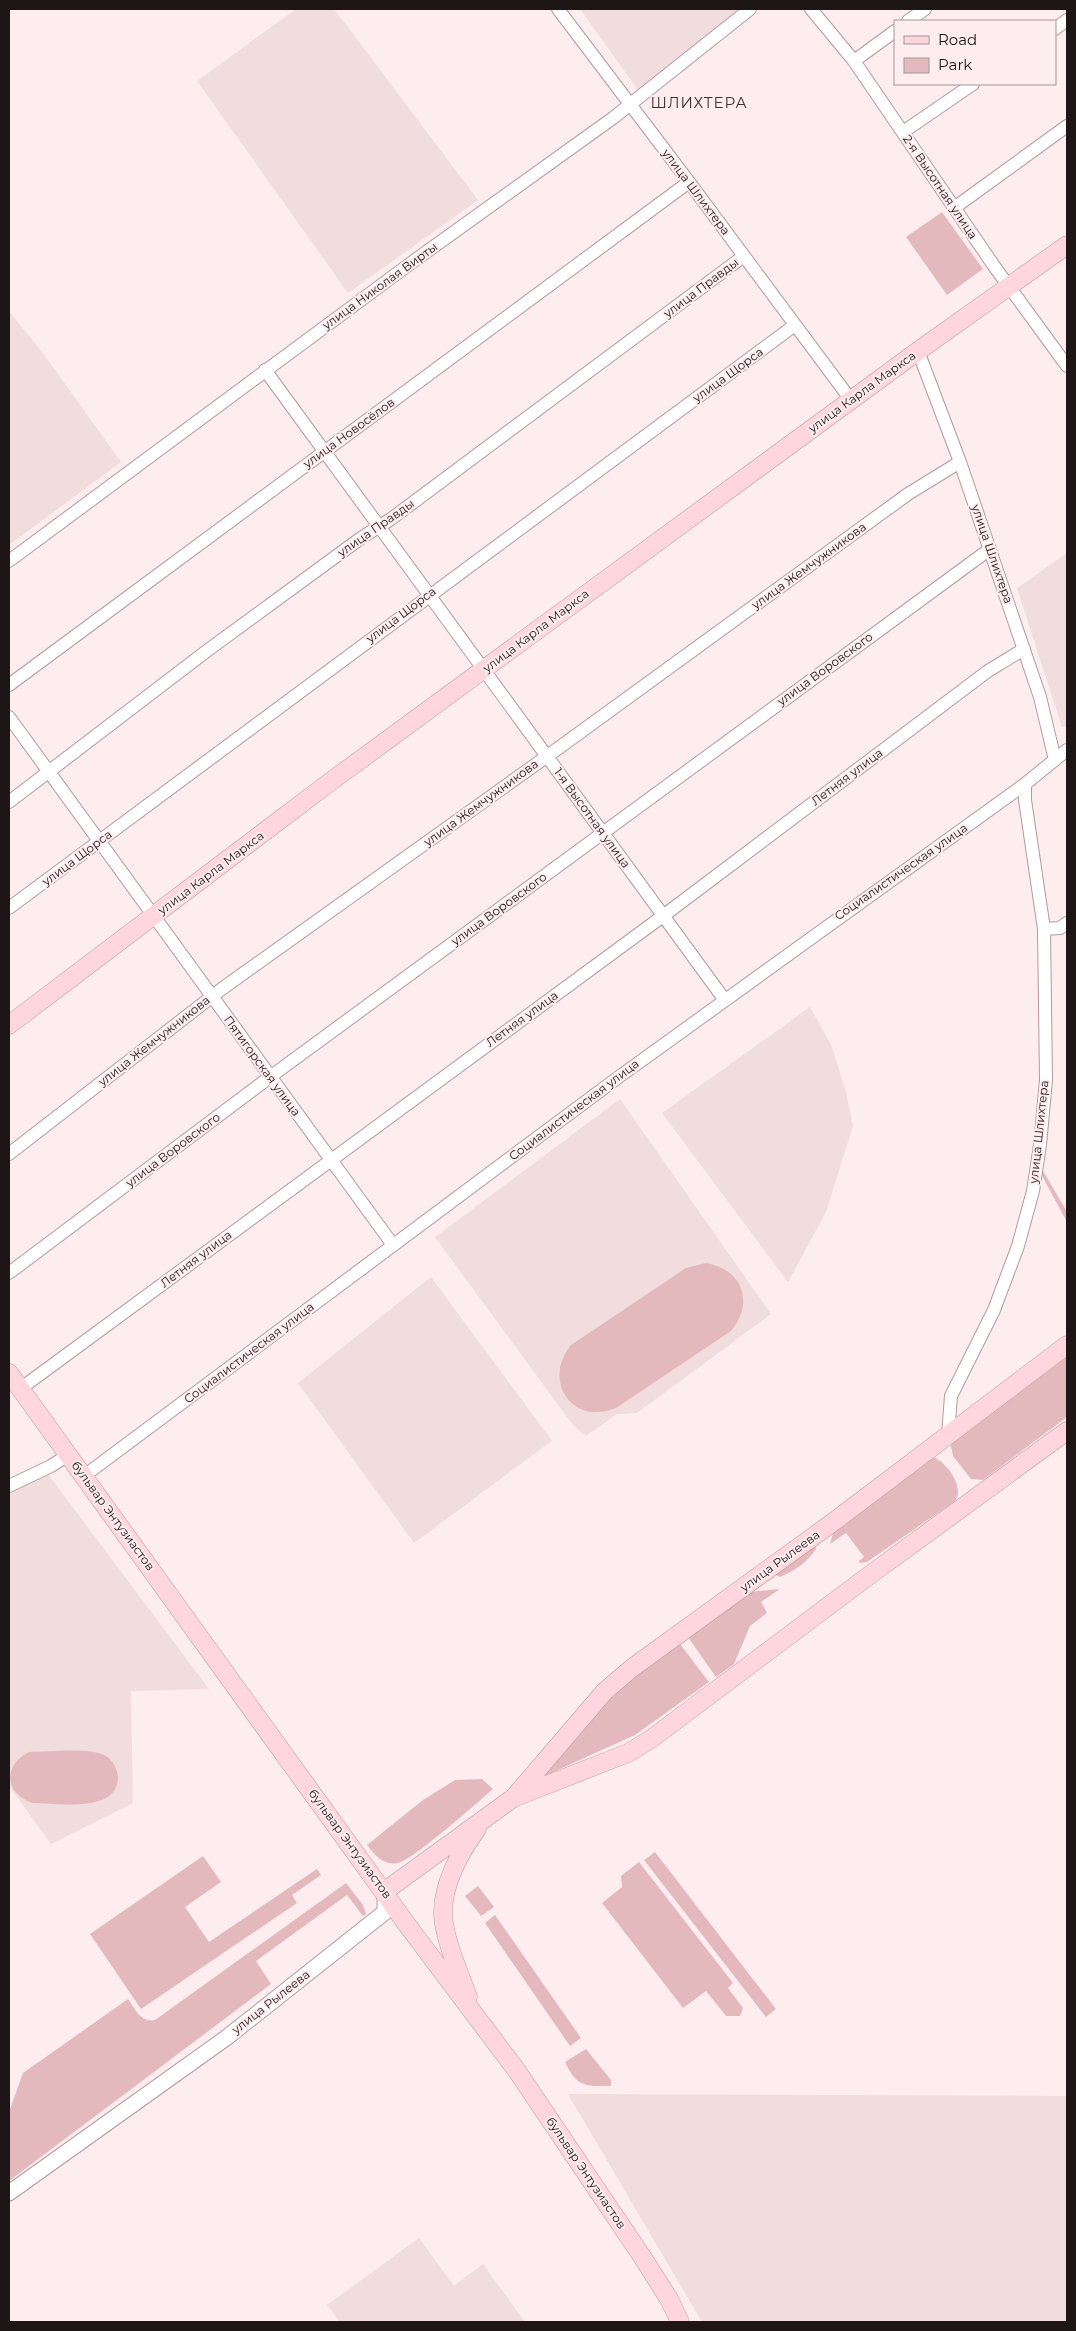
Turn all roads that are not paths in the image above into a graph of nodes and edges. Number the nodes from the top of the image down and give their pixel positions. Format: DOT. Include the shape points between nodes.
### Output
graph roads {
  1 [pos="558,9"];
  2 [pos="750,9"];
  3 [pos="811,9"];
  4 [pos="925,9"];
  5 [pos="909,20"];
  6 [pos="1067,20"];
  7 [pos="1056,28"];
  8 [pos="894,32"];
  9 [pos="854,61"];
  10 [pos="973,85"];
  11 [pos="630,104"];
  12 [pos="1067,126"];
  13 [pos="903,132"];
  14 [pos="689,182"];
  15 [pos="954,208"];
  16 [pos="1067,244"];
  17 [pos="744,256"];
  18 [pos="1009,286"];
  19 [pos="795,325"];
  20 [pos="918,351"];
  21 [pos="1067,366"];
  22 [pos="265,370"];
  23 [pos="850,400"];
  24 [pos="324,452"];
  25 [pos="960,462"];
  26 [pos="380,527"];
  27 [pos="990,549"];
  28 [pos="9,560"];
  29 [pos="429,594"];
  30 [pos="1024,649"];
  31 [pos="484,670"];
  32 [pos="9,685"];
  33 [pos="9,718"];
  34 [pos="1067,750"];
  35 [pos="547,756"];
  36 [pos="1055,760"];
  37 [pos="49,773"];
  38 [pos="1025,784"];
  39 [pos="9,802"];
  40 [pos="603,833"];
  41 [pos="99,842"];
  42 [pos="9,908"];
  43 [pos="663,916"];
  44 [pos="153,917"];
  45 [pos="1067,923"];
  46 [pos="1044,929"];
  47 [pos="211,997"];
  48 [pos="724,999"];
  49 [pos="9,1025"];
  50 [pos="270,1077"];
  51 [pos="9,1154"];
  52 [pos="330,1160"];
  53 [pos="393,1245"];
  54 [pos="9,1273"];
  55 [pos="1067,1345"];
  56 [pos="9,1374"];
  57 [pos="20,1389"];
  58 [pos="1067,1431"];
  59 [pos="948,1435"];
  60 [pos="68,1455"];
  61 [pos="84,1476"];
  62 [pos="9,1486"];
  63 [pos="513,1798"];
  64 [pos="486,1817"];
  65 [pos="385,1891"];
  66 [pos="475,2015"];
  67 [pos="9,2193"];
  68 [pos="680,2322"];
  1 -- 11 [label="street, улица Шлихтера"];
  2 -- 11 [label="street, улица Николая Вирты"];
  3 -- 9 [label="street, 2-я Высотная улица"];
  4 -- 5 [label="street"];
  6 -- 7 [label="street"];
  8 -- 9 [label="street"];
  9 -- 13 [label="street, 2-я Высотная улица"];
  10 -- 13 [label="street"];
  11 -- 14 [label="street, улица Шлихтера"];
  11 -- 22 [label="street, улица Николая Вирты"];
  12 -- 15 [label="street"];
  13 -- 15 [label="street, 2-я Высотная улица"];
  14 -- 17 [label="street, улица Шлихтера"];
  14 -- 24 [label="street, улица Новосёлов"];
  15 -- 18 [label="street, 2-я Высотная улица"];
  16 -- 18 [label="main road, улица Карла Маркса"];
  17 -- 19 [label="street, улица Шлихтера"];
  17 -- 26 [label="street, улица Правды"];
  18 -- 20 [label="main road, улица Карла Маркса"];
  18 -- 21 [label="street, 2-я Высотная улица"];
  19 -- 23 [label="street, улица Шлихтера"];
  19 -- 29 [label="street, улица Щорса"];
  20 -- 23 [label="main road, улица Карла Маркса"];
  20 -- 25 [label="street, улица Шлихтера"];
  22 -- 24 [label="street, 1-я Высотная улица"];
  22 -- 28 [label="street, улица Николая Вирты"];
  23 -- 31 [label="main road, улица Карла Маркса"];
  24 -- 26 [label="street, 1-я Высотная улица"];
  24 -- 32 [label="street, улица Новосёлов"];
  25 -- 27 [label="street, улица Шлихтера"];
  25 -- 35 [label="street, улица Жемчужникова" via="908,494"];
  26 -- 29 [label="street, 1-я Высотная улица"];
  26 -- 37 [label="street, улица Правды" via="208,650"];
  27 -- 30 [label="street, улица Шлихтера"];
  27 -- 40 [label="street, улица Воровского"];
  29 -- 31 [label="street, 1-я Высотная улица"];
  29 -- 41 [label="street, улица Щорса"];
  30 -- 36 [label="street, улица Шлихтера"];
  30 -- 43 [label="street, Летняя улица" via="988,671"];
  31 -- 35 [label="street, 1-я Высотная улица"];
  31 -- 44 [label="main road, улица Карла Маркса"];
  33 -- 37 [label="street, Пятигорская улица"];
  34 -- 36 [label="street, Социалистическая улица"];
  35 -- 40 [label="street, 1-я Высотная улица"];
  35 -- 47 [label="street, улица Жемчужникова"];
  36 -- 38 [label="street, Социалистическая улица"];
  37 -- 39 [label="street, улица Правды"];
  37 -- 41 [label="street, Пятигорская улица"];
  38 -- 46 [label="street, улица Шлихтера"];
  38 -- 48 [label="street, Социалистическая улица"];
  40 -- 43 [label="street, 1-я Высотная улица"];
  40 -- 50 [label="street, улица Воровского"];
  41 -- 42 [label="street, улица Щорса"];
  41 -- 44 [label="street, Пятигорская улица"];
  43 -- 48 [label="street, 1-я Высотная улица"];
  43 -- 52 [label="street, Летняя улица"];
  44 -- 47 [label="street, Пятигорская улица"];
  44 -- 49 [label="main road, улица Карла Маркса"];
  45 -- 46 [label="street" via="1060,928"];
  46 -- 59 [label="street, улица Шлихтера" via="1046,1080 1033,1191 1018,1246 994,1310 951,1396"];
  47 -- 50 [label="street, Пятигорская улица"];
  47 -- 51 [label="street, улица Жемчужникова"];
  48 -- 53 [label="street, Социалистическая улица"];
  50 -- 52 [label="street, Пятигорская улица"];
  50 -- 54 [label="street, улица Воровского"];
  52 -- 53 [label="street, Пятигорская улица"];
  52 -- 57 [label="street, Летняя улица"];
  53 -- 61 [label="street, Социалистическая улица"];
  55 -- 59 [label="main road, улица Рылеева"];
  56 -- 57 [label="main road, бульвар Энтузиастов"];
  57 -- 60 [label="main road, бульвар Энтузиастов"];
  58 -- 63 [label="main road, улица Рылеева" via="651,1739 628,1753"];
  59 -- 63 [label="main road, улица Рылеева" via="632,1668 605,1691"];
  60 -- 61 [label="main road, бульвар Энтузиастов"];
  60 -- 62 [label="street"];
  61 -- 65 [label="main road, бульвар Энтузиастов"];
  63 -- 64 [label="main road, улица Рылеева"];
  64 -- 65 [label="main road, улица Рылеева"];
  64 -- 66 [label="main road" via="466,1843 456,1865 443,1913 453,1954"];
  65 -- 66 [label="main road, бульвар Энтузиастов"];
  65 -- 67 [label="street, улица Рылеева" via="385,1912 226,2038"];
  66 -- 68 [label="main road, бульвар Энтузиастов" via="517,2071 638,2250"];
}
